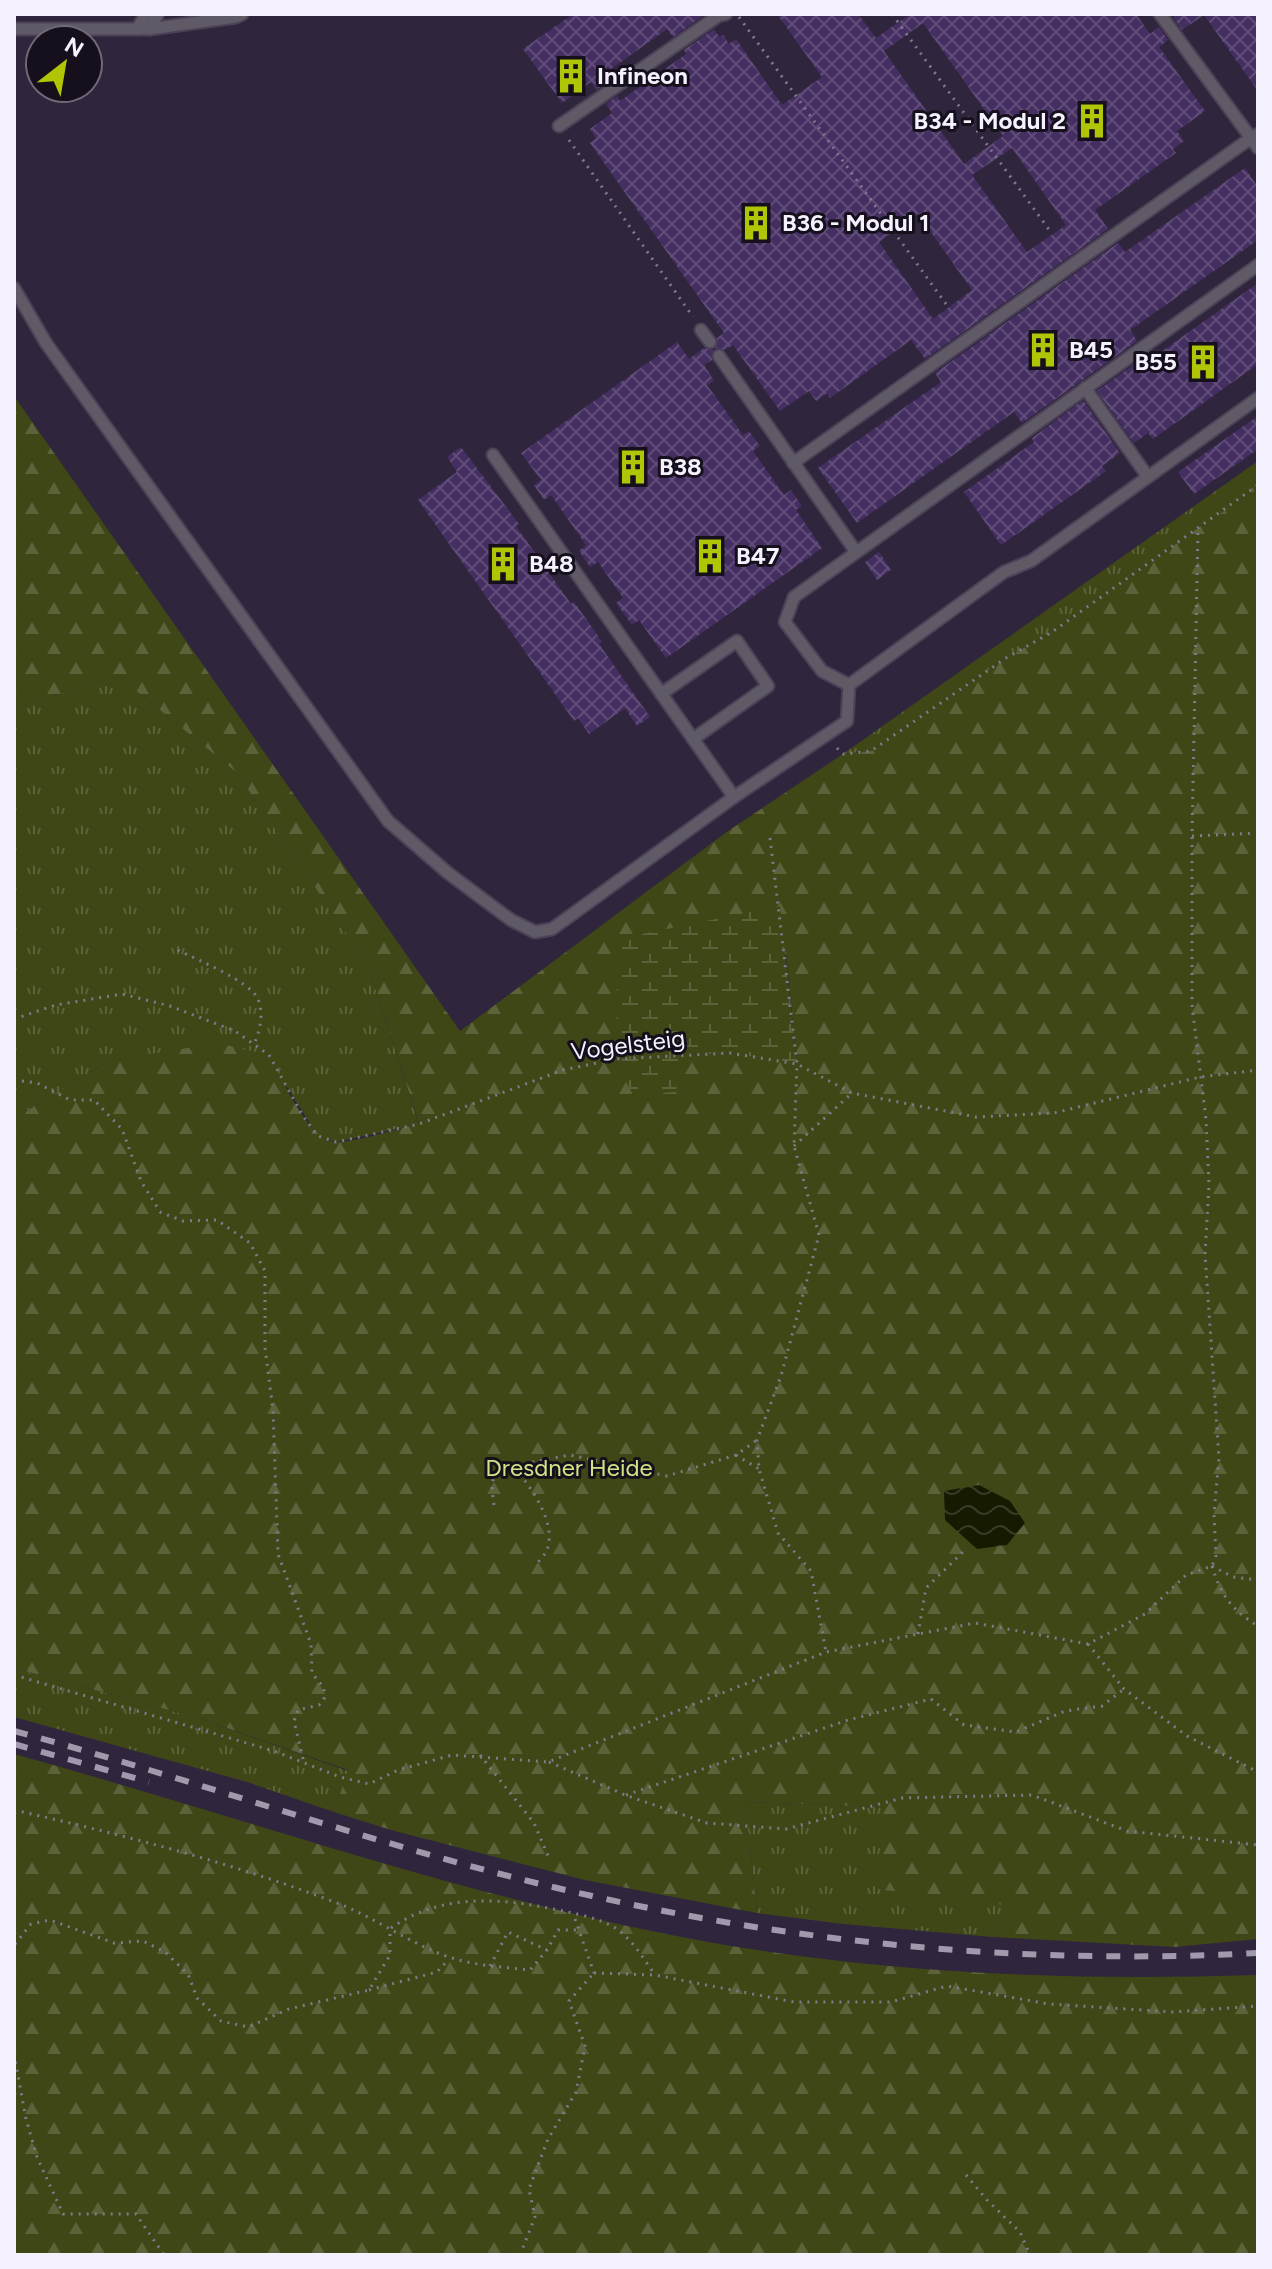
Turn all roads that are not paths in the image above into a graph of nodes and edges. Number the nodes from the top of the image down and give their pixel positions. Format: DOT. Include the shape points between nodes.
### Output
graph roads {
  1 [pos="146,14"];
  2 [pos="158,14"];
  3 [pos="242,14"];
  4 [pos="726,14"];
  5 [pos="1160,14"];
  6 [pos="14,29"];
  7 [pos="137,29"];
  8 [pos="150,29"];
  9 [pos="559,126"];
  10 [pos="1256,140"];
  11 [pos="1258,265"];
  12 [pos="14,288"];
  13 [pos="701,330"];
  14 [pos="710,342"];
  15 [pos="719,356"];
  16 [pos="1085,388"];
  17 [pos="1258,398"];
  18 [pos="493,455"];
  19 [pos="793,463"];
  20 [pos="1148,477"];
  21 [pos="856,552"];
  22 [pos="849,685"];
  23 [pos="661,694"];
  24 [pos="693,739"];
  25 [pos="734,797"];
  1 -- 7 [label="lane"];
  2 -- 8 [label="lane"];
  3 -- 8 [label="lane"];
  4 -- 9 [label="lane"];
  5 -- 10 [label="lane"];
  6 -- 7 [label="lane"];
  7 -- 8 [label="lane"];
  10 -- 19 [label="lane"];
  11 -- 16 [label="lane"];
  12 -- 25 [label="lane" via="46,343 388,821 511,920 535,932 552,929"];
  13 -- 14 [label="lane"];
  15 -- 19 [label="lane"];
  16 -- 20 [label="lane"];
  16 -- 21 [label="lane"];
  17 -- 20 [label="lane"];
  18 -- 23 [label="lane"];
  19 -- 21 [label="lane"];
  20 -- 22 [label="lane" via="1031,561 1004,572"];
  21 -- 22 [label="lane" via="794,597 785,622 822,671"];
  22 -- 25 [label="lane" via="847,721"];
  23 -- 24 [label="lane"];
  23 -- 24 [label="lane" via="737,641 768,686"];
  24 -- 25 [label="lane"];
}
